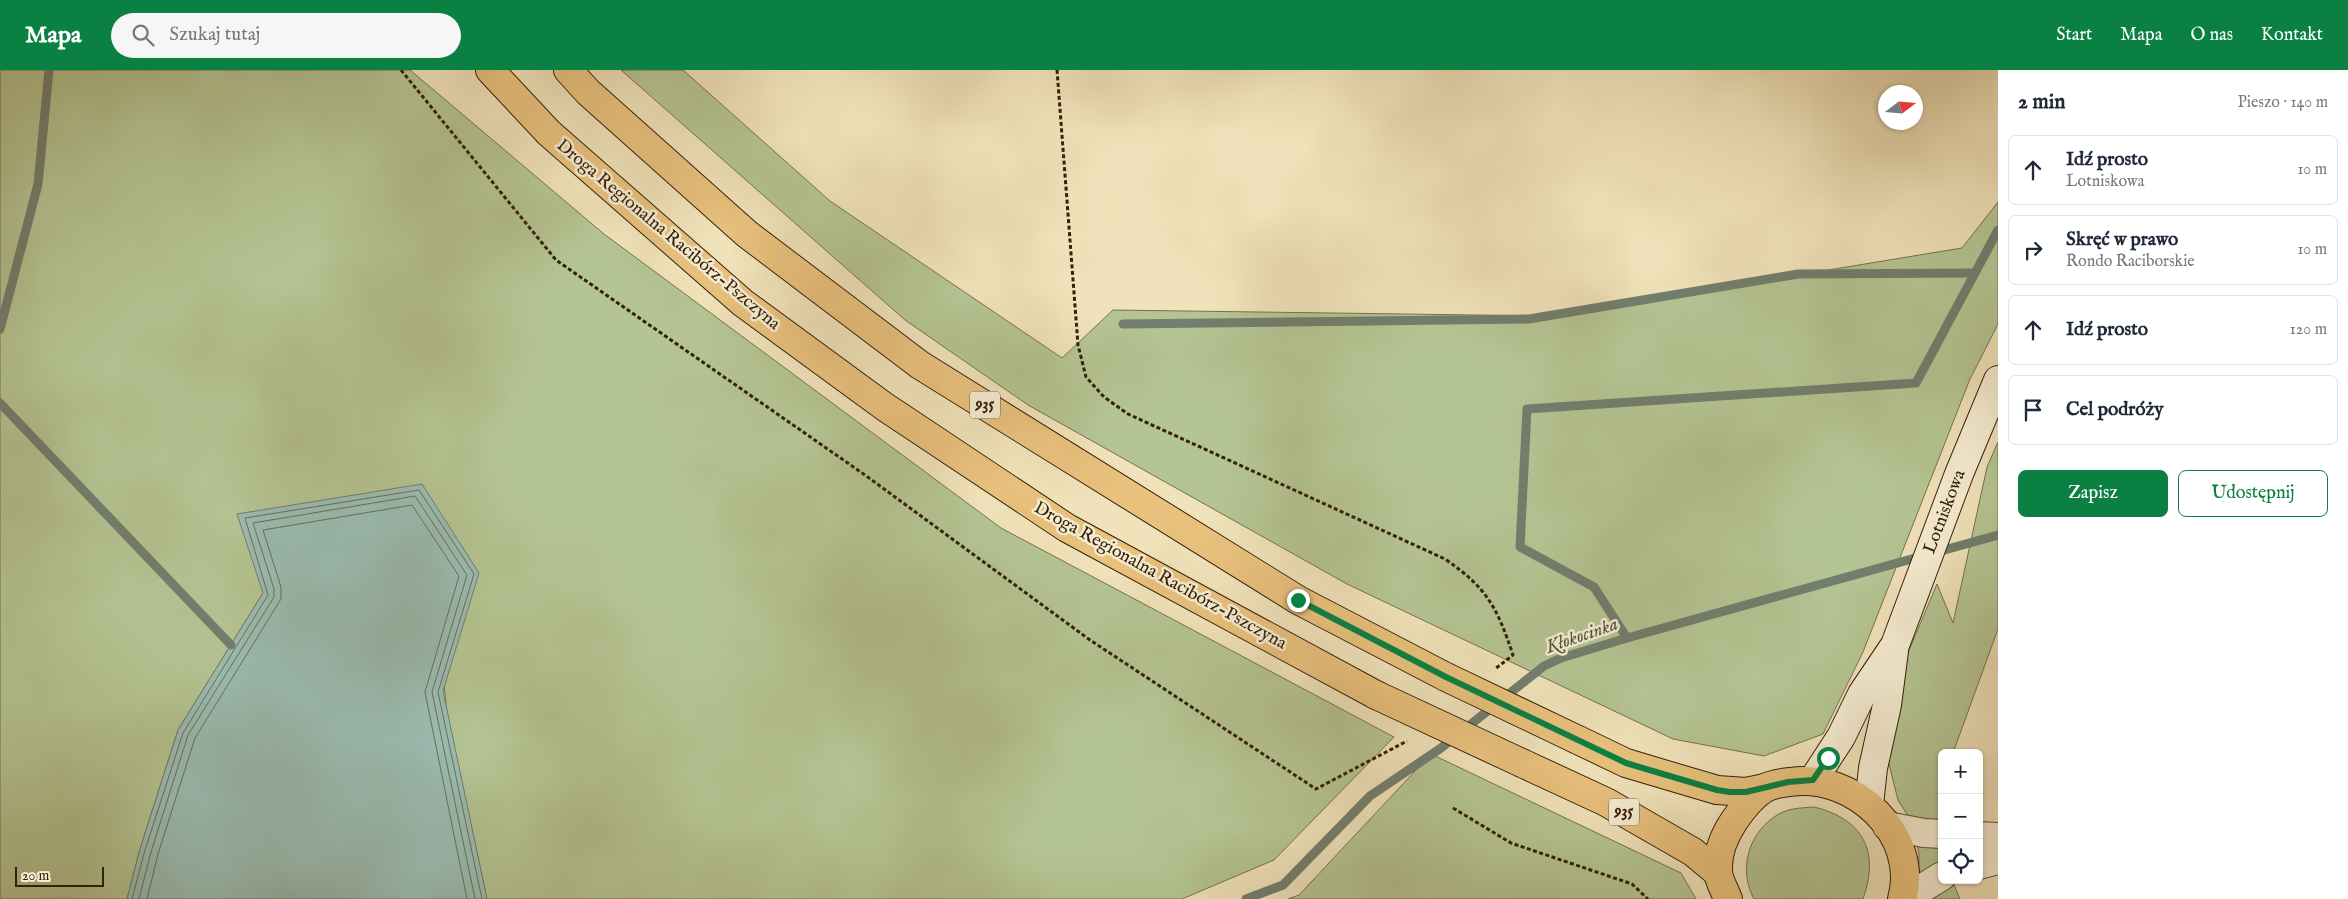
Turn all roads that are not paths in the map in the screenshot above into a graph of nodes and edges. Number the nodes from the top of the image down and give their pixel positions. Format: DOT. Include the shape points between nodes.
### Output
graph roads {
  1 [pos="490,70"];
  2 [pos="568,70"];
  3 [pos="1998,380"];
  4 [pos="1895,645"];
  5 [pos="1813,780"];
  6 [pos="1765,788"];
  7 [pos="1869,805"];
  8 [pos="1887,826"];
  9 [pos="1938,834"];
  10 [pos="1983,836"];
  11 [pos="1998,838"];
  12 [pos="1998,860"];
  13 [pos="1983,864"];
  14 [pos="1717,872"];
  15 [pos="1938,878"];
  16 [pos="1728,899"];
  17 [pos="1903,899"];
  1 -- 14 [label="main road, Droga Regionalna Racibórz-Pszczyna / 935, bridge" via="549,133 743,303 885,407 1067,528 1376,696 1606,802 1694,852"];
  2 -- 6 [label="main road, 935, bridge" via="588,92 747,234 920,365 1298,600 1446,677 1626,763 1717,790 1746,792"];
  3 -- 4 [label="main road, Lotniskowa"];
  4 -- 5 [label="main road, Lotniskowa" via="1862,694 1841,737"];
  4 -- 7 [label="main road, Lotniskowa" via="1887,705 1872,768"];
  5 -- 6 [label="main road, 935"];
  5 -- 7 [label="main road, 935" via="1846,789"];
  6 -- 14 [label="main road, 935" via="1746,804 1722,840"];
  7 -- 8 [label="main road, 935"];
  8 -- 9 [label="main road"];
  8 -- 17 [label="main road, 935" via="1902,857"];
  10 -- 11 [label="main road"];
  12 -- 13 [label="main road"];
  14 -- 16 [label="main road, 935"];
  15 -- 17 [label="main road"];
}
